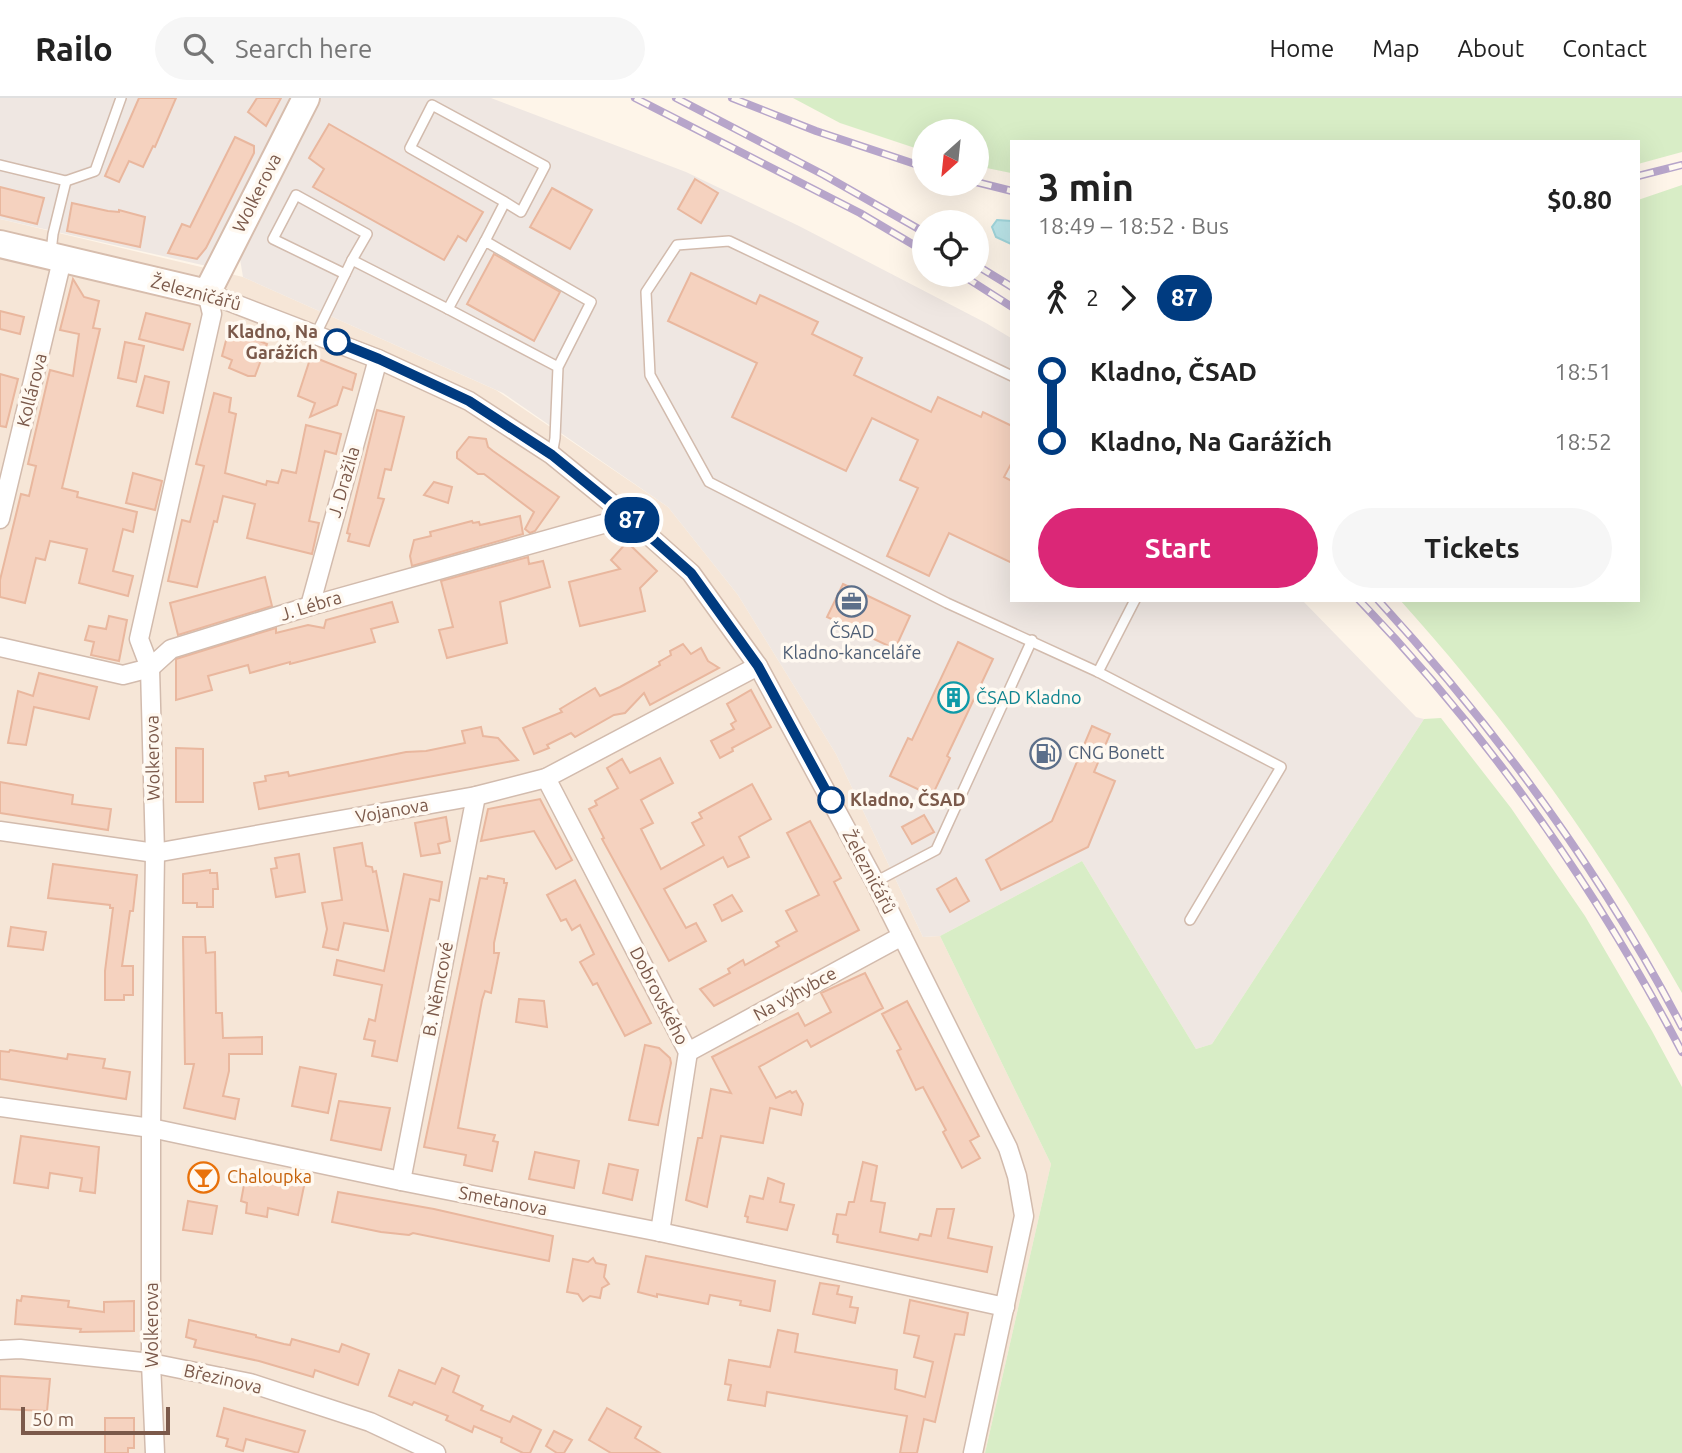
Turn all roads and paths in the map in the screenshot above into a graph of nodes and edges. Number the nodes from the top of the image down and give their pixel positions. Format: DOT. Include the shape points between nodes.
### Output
graph roads {
  1 [pos="121,98"];
  2 [pos="306,98"];
  3 [pos="0,165"];
  4 [pos="66,181"];
  5 [pos="505,202"];
  6 [pos="485,241"];
  7 [pos="0,244"];
  8 [pos="56,258"];
  9 [pos="352,260"];
  10 [pos="345,274"];
  11 [pos="207,293"];
  12 [pos="448,309"];
  13 [pos="316,334"];
  14 [pos="379,359"];
  15 [pos="558,367"];
  16 [pos="1010,375"];
  17 [pos="552,455"];
  18 [pos="628,517"];
  19 [pos="0,519"];
  20 [pos="1134,602"];
  21 [pos="310,606"];
  22 [pos="1032,640"];
  23 [pos="0,647"];
  24 [pos="758,666"];
  25 [pos="150,668"];
  26 [pos="1098,672"];
  27 [pos="546,778"];
  28 [pos="476,796"];
  29 [pos="0,831"];
  30 [pos="155,853"];
  31 [pos="875,882"];
  32 [pos="1190,920"];
  33 [pos="902,936"];
  34 [pos="688,1052"];
  35 [pos="0,1107"];
  36 [pos="151,1128"];
  37 [pos="401,1181"];
  38 [pos="660,1232"];
  39 [pos="1005,1307"];
  40 [pos="0,1350"];
  41 [pos="151,1363"];
  42 [pos="155,1453"];
  43 [pos="436,1453"];
  44 [pos="973,1453"];
  1 -- 4 [label="lane" via="95,171"];
  2 -- 11 [label="main road, Wolkerova"];
  3 -- 4 [label="lane"];
  4 -- 8 [label="lane" via="52,234"];
  5 -- 5 [label="lane" via="410,148 432,105 545,166 521,212"];
  5 -- 6 [label="lane"];
  6 -- 12 [label="lane"];
  6 -- 15 [label="lane" via="592,302"];
  7 -- 8 [label="main road, Železničářů"];
  8 -- 11 [label="main road, Železničářů"];
  8 -- 19 [label="street, Kollárova"];
  9 -- 10 [label="lane"];
  9 -- 10 [label="lane" via="367,234 296,195 273,239"];
  9 -- 12 [label="lane"];
  10 -- 13 [label="lane"];
  11 -- 13 [label="street, Železničářů"];
  11 -- 25 [label="street, Wolkerova" via="212,314 139,639"];
  12 -- 15 [label="lane"];
  13 -- 14 [label="street, Železničářů"];
  14 -- 17 [label="street, Železničářů" via="469,401"];
  14 -- 21 [label="street, J. Dražila"];
  15 -- 17 [label="lane"];
  16 -- 22 [label="lane" via="729,241 677,245 646,292 650,375 709,482 947,603"];
  17 -- 18 [label="street, Železničářů"];
  18 -- 21 [label="street, J. Lébra"];
  18 -- 24 [label="street, Železničářů" via="691,573"];
  20 -- 26 [label="lane"];
  21 -- 25 [label="street, J. Lébra" via="171,649"];
  22 -- 26 [label="lane"];
  22 -- 31 [label="lane" via="936,850"];
  23 -- 25 [label="street, J. Lébra" via="123,675"];
  24 -- 27 [label="street, Vojanova"];
  24 -- 31 [label="street, Železničářů"];
  25 -- 30 [label="street, Wolkerova"];
  26 -- 32 [label="lane" via="1281,767"];
  27 -- 28 [label="street, Vojanova"];
  27 -- 34 [label="street, Dobrovského"];
  28 -- 30 [label="street, Vojanova"];
  28 -- 37 [label="street, B. Němcové"];
  29 -- 30 [label="street, Vojanova"];
  30 -- 36 [label="street, Wolkerova"];
  31 -- 33 [label="street, Železničářů"];
  33 -- 34 [label="street, Na výhybce"];
  33 -- 39 [label="street, Železničářů" via="1008,1148 1017,1175 1024,1216"];
  34 -- 38 [label="street, Dobrovského"];
  35 -- 36 [label="street, Smetanova"];
  36 -- 37 [label="street, Smetanova"];
  36 -- 41 [label="street, Wolkerova"];
  37 -- 38 [label="street, Smetanova"];
  38 -- 39 [label="street, Smetanova"];
  39 -- 44 [label="street, Železničářů"];
  40 -- 41 [label="street, Březinova"];
  41 -- 42 [label="street, Wolkerova"];
  41 -- 43 [label="street, Březinova" via="250,1383 370,1422"];
}
